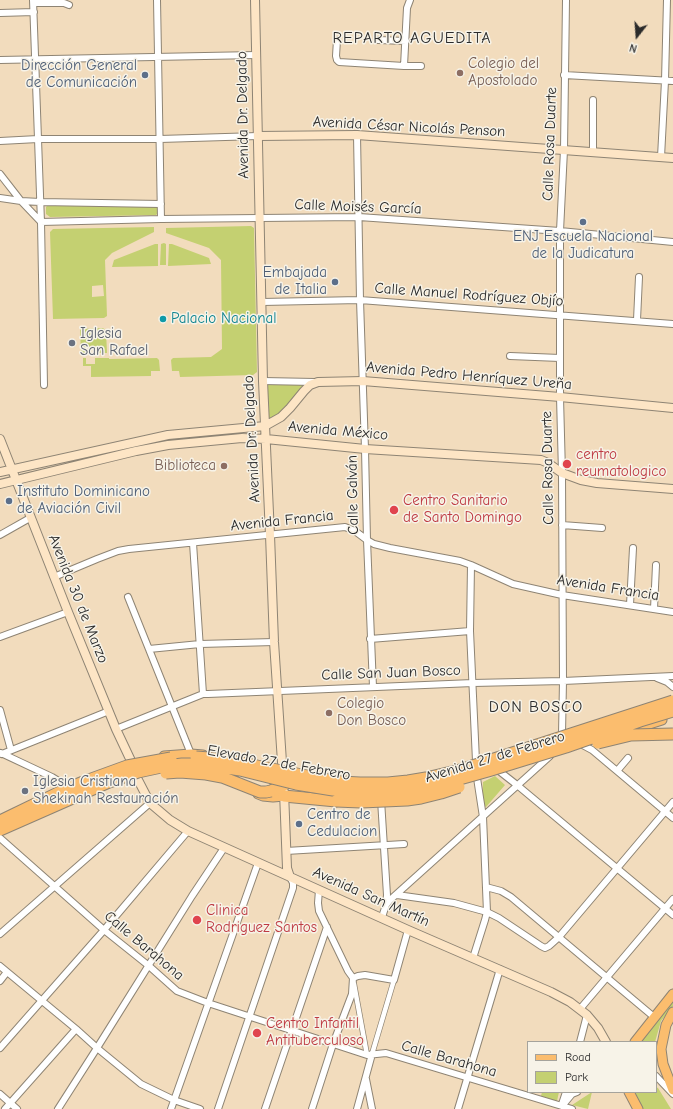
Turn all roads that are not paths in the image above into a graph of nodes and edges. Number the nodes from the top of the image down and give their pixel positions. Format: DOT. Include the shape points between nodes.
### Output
graph roads {
  1 [pos="157,0"];
  2 [pos="255,0"];
  3 [pos="410,0"];
  4 [pos="566,0"];
  5 [pos="667,0"];
  6 [pos="34,2"];
  7 [pos="68,5"];
  8 [pos="34,12"];
  9 [pos="0,13"];
  10 [pos="337,40"];
  11 [pos="378,40"];
  12 [pos="406,41"];
  13 [pos="256,55"];
  14 [pos="158,56"];
  15 [pos="35,59"];
  16 [pos="0,60"];
  17 [pos="404,66"];
  18 [pos="421,66"];
  19 [pos="564,76"];
  20 [pos="665,81"];
  21 [pos="673,81"];
  22 [pos="593,100"];
  23 [pos="358,135"];
  24 [pos="258,136"];
  25 [pos="38,139"];
  26 [pos="160,139"];
  27 [pos="0,141"];
  28 [pos="564,150"];
  29 [pos="593,152"];
  30 [pos="661,157"];
  31 [pos="673,158"];
  32 [pos="0,174"];
  33 [pos="0,198"];
  34 [pos="21,201"];
  35 [pos="40,202"];
  36 [pos="161,204"];
  37 [pos="260,217"];
  38 [pos="359,217"];
  39 [pos="161,219"];
  40 [pos="41,222"];
  41 [pos="560,231"];
  42 [pos="673,242"];
  43 [pos="639,277"];
  44 [pos="360,300"];
  45 [pos="262,302"];
  46 [pos="560,315"];
  47 [pos="637,320"];
  48 [pos="673,324"];
  49 [pos="510,356"];
  50 [pos="560,358"];
  51 [pos="263,381"];
  52 [pos="363,381"];
  53 [pos="318,382"];
  54 [pos="44,385"];
  55 [pos="560,398"];
  56 [pos="673,408"];
  57 [pos="265,426"];
  58 [pos="0,439"];
  59 [pos="266,439"];
  60 [pos="366,449"];
  61 [pos="12,470"];
  62 [pos="0,472"];
  63 [pos="562,473"];
  64 [pos="16,480"];
  65 [pos="0,484"];
  66 [pos="673,489"];
  67 [pos="30,518"];
  68 [pos="562,526"];
  69 [pos="602,528"];
  70 [pos="0,535"];
  71 [pos="270,535"];
  72 [pos="367,540"];
  73 [pos="193,544"];
  74 [pos="633,548"];
  75 [pos="472,565"];
  76 [pos="656,565"];
  77 [pos="54,577"];
  78 [pos="562,595"];
  79 [pos="128,597"];
  80 [pos="630,605"];
  81 [pos="654,609"];
  82 [pos="68,612"];
  83 [pos="673,612"];
  84 [pos="470,631"];
  85 [pos="0,637"];
  86 [pos="370,638"];
  87 [pos="274,642"];
  88 [pos="200,644"];
  89 [pos="149,649"];
  90 [pos="673,676"];
  91 [pos="654,677"];
  92 [pos="563,681"];
  93 [pos="473,683"];
  94 [pos="373,687"];
  95 [pos="673,687"];
  96 [pos="277,691"];
  97 [pos="203,694"];
  98 [pos="673,695"];
  99 [pos="673,701"];
  100 [pos="171,707"];
  101 [pos="0,710"];
  102 [pos="109,710"];
  103 [pos="673,711"];
  104 [pos="673,716"];
  105 [pos="595,727"];
  106 [pos="116,729"];
  107 [pos="673,734"];
  108 [pos="559,735"];
  109 [pos="673,737"];
  110 [pos="600,741"];
  111 [pos="566,747"];
  112 [pos="588,748"];
  113 [pos="11,750"];
  114 [pos="1,753"];
  115 [pos="191,754"];
  116 [pos="550,756"];
  117 [pos="479,758"];
  118 [pos="628,758"];
  119 [pos="283,767"];
  120 [pos="188,768"];
  121 [pos="135,770"];
  122 [pos="617,771"];
  123 [pos="493,772"];
  124 [pos="477,778"];
  125 [pos="65,785"];
  126 [pos="517,785"];
  127 [pos="284,790"];
  128 [pos="381,796"];
  129 [pos="673,802"];
  130 [pos="150,803"];
  131 [pos="665,812"];
  132 [pos="483,817"];
  133 [pos="673,818"];
  134 [pos="0,820"];
  135 [pos="0,830"];
  136 [pos="188,831"];
  137 [pos="0,834"];
  138 [pos="0,838"];
  139 [pos="404,844"];
  140 [pos="384,845"];
  141 [pos="224,848"];
  142 [pos="286,850"];
  143 [pos="258,863"];
  144 [pos="617,868"];
  145 [pos="290,877"];
  146 [pos="54,886"];
  147 [pos="486,887"];
  148 [pos="319,890"];
  149 [pos="397,895"];
  150 [pos="673,899"];
  151 [pos="386,905"];
  152 [pos="665,908"];
  153 [pos="487,912"];
  154 [pos="673,916"];
  155 [pos="382,918"];
  156 [pos="327,927"];
  157 [pos="104,930"];
  158 [pos="408,930"];
  159 [pos="0,934"];
  160 [pos="559,937"];
  161 [pos="473,958"];
  162 [pos="0,966"];
  163 [pos="149,966"];
  164 [pos="500,969"];
  165 [pos="7,972"];
  166 [pos="607,977"];
  167 [pos="353,978"];
  168 [pos="394,980"];
  169 [pos="0,981"];
  170 [pos="673,994"];
  171 [pos="42,1001"];
  172 [pos="208,1003"];
  173 [pos="580,1010"];
  174 [pos="673,1012"];
  175 [pos="587,1015"];
  176 [pos="249,1017"];
  177 [pos="654,1017"];
  178 [pos="76,1029"];
  179 [pos="292,1031"];
  180 [pos="580,1041"];
  181 [pos="605,1041"];
  182 [pos="636,1041"];
  183 [pos="333,1044"];
  184 [pos="0,1048"];
  185 [pos="97,1048"];
  186 [pos="370,1055"];
  187 [pos="468,1077"];
  188 [pos="657,1077"];
  189 [pos="366,1078"];
  190 [pos="657,1080"];
  191 [pos="663,1083"];
  192 [pos="673,1090"];
  193 [pos="566,1093"];
  194 [pos="574,1093"];
  195 [pos="630,1093"];
  196 [pos="0,1094"];
  197 [pos="673,1094"];
  198 [pos="174,1100"];
  199 [pos="10,1103"];
  200 [pos="561,1108"];
  201 [pos="5,1109"];
  202 [pos="17,1109"];
  203 [pos="58,1109"];
  204 [pos="171,1109"];
  205 [pos="200,1109"];
  206 [pos="218,1109"];
  207 [pos="265,1109"];
  208 [pos="312,1109"];
  209 [pos="357,1109"];
  210 [pos="372,1109"];
  211 [pos="458,1109"];
  212 [pos="572,1109"];
  213 [pos="638,1109"];
  1 -- 14 [label="street"];
  2 -- 13 [label="main road, Avenida Dr. Delgado"];
  3 -- 12 [label="street" via="407,8"];
  4 -- 19 [label="street, Calle Rosa Duarte"];
  5 -- 20 [label="street"];
  6 -- 7 [label="street"];
  6 -- 8 [label="street"];
  8 -- 9 [label="street"];
  8 -- 15 [label="street"];
  10 -- 17 [label="street" via="336,56 339,62"];
  11 -- 12 [label="street"];
  12 -- 17 [label="street"];
  13 -- 14 [label="street"];
  13 -- 24 [label="main road, Avenida Dr. Delgado"];
  14 -- 15 [label="street"];
  14 -- 26 [label="street"];
  15 -- 16 [label="street"];
  15 -- 25 [label="street"];
  17 -- 18 [label="street"];
  19 -- 20 [label="street"];
  19 -- 28 [label="street, Calle Rosa Duarte"];
  20 -- 21 [label="street"];
  20 -- 30 [label="street"];
  22 -- 29 [label="street"];
  23 -- 24 [label="main road, Avenida César Nicolás Penson"];
  23 -- 28 [label="main road, Avenida César Nicolás Penson"];
  23 -- 38 [label="street, Calle Galván"];
  24 -- 26 [label="street, Avenida César Nicolás Penson"];
  24 -- 37 [label="main road, Avenida Dr. Delgado"];
  25 -- 26 [label="street, Avenida César Nicolás Penson"];
  25 -- 27 [label="street, Avenida César Nicolás Penson"];
  25 -- 35 [label="street"];
  26 -- 36 [label="street"];
  28 -- 29 [label="main road, Avenida César Nicolás Penson"];
  28 -- 41 [label="street, Calle Rosa Duarte"];
  29 -- 30 [label="main road, Avenida César Nicolás Penson"];
  30 -- 31 [label="main road, Avenida César Nicolás Penson"];
  32 -- 34 [label="street"];
  33 -- 34 [label="street"];
  34 -- 35 [label="street"];
  34 -- 40 [label="street"];
  35 -- 36 [label="street"];
  35 -- 40 [label="street"];
  36 -- 39 [label="street"];
  37 -- 38 [label="street, Calle Moisés García"];
  37 -- 39 [label="street, Calle Moisés García"];
  37 -- 45 [label="main road, Avenida Dr. Delgado"];
  38 -- 41 [label="street, Calle Moisés García"];
  38 -- 44 [label="street, Calle Galván"];
  39 -- 40 [label="street, Calle Moisés García"];
  40 -- 54 [label="street"];
  41 -- 42 [label="street, Calle Moisés García"];
  41 -- 46 [label="street, Calle Rosa Duarte"];
  43 -- 47 [label="street"];
  44 -- 45 [label="street, Calle Manuel Rodríguez Objío"];
  44 -- 46 [label="street, Calle Manuel Rodríguez Objío"];
  44 -- 52 [label="street, Calle Galván"];
  45 -- 51 [label="main road, Avenida Dr. Delgado"];
  46 -- 47 [label="street, Calle Manuel Rodríguez Objío"];
  46 -- 50 [label="street, Calle Rosa Duarte"];
  47 -- 48 [label="street, Calle Manuel Rodríguez Objío"];
  49 -- 50 [label="street"];
  50 -- 55 [label="street, Calle Rosa Duarte"];
  51 -- 53 [label="street, Avenida Pedro Henríquez Ureña"];
  51 -- 57 [label="main road, Avenida Dr. Delgado"];
  52 -- 53 [label="main road, Avenida Pedro Henríquez Ureña"];
  52 -- 55 [label="main road, Avenida Pedro Henríquez Ureña"];
  52 -- 60 [label="street, Calle Galván"];
  53 -- 57 [label="main road, Avenida México" via="304,390 281,417"];
  55 -- 56 [label="main road, Avenida Pedro Henríquez Ureña"];
  55 -- 63 [label="street, Calle Rosa Duarte"];
  57 -- 59 [label="main road, Avenida Dr. Delgado"];
  57 -- 61 [label="main road, Avenida México" via="168,434"];
  58 -- 61 [label="main road, Avenida 30 de Marzo"];
  59 -- 60 [label="main road, Avenida México"];
  59 -- 64 [label="main road, Avenida México" via="242,438 136,450"];
  59 -- 71 [label="main road, Avenida Dr. Delgado"];
  60 -- 63 [label="main road, Avenida México" via="541,460"];
  60 -- 72 [label="street, Calle Galván"];
  61 -- 62 [label="main road, Avenida México"];
  61 -- 64 [label="main road, Avenida 30 de Marzo"];
  63 -- 66 [label="main road, Avenida México" via="597,483"];
  63 -- 68 [label="street, Calle Rosa Duarte"];
  64 -- 65 [label="main road, Avenida México"];
  64 -- 67 [label="main road, Avenida 30 de Marzo"];
  67 -- 70 [label="street"];
  67 -- 77 [label="main road, Avenida 30 de Marzo"];
  68 -- 69 [label="street"];
  68 -- 78 [label="street, Calle Rosa Duarte"];
  71 -- 72 [label="street, Avenida Francia" via="345,527"];
  71 -- 73 [label="street, Avenida Francia"];
  71 -- 87 [label="main road, Avenida Dr. Delgado"];
  72 -- 75 [label="street, Avenida Francia" via="390,548"];
  72 -- 86 [label="street, Calle Galván"];
  73 -- 77 [label="street, Avenida Francia" via="118,551"];
  73 -- 88 [label="street"];
  74 -- 80 [label="street"];
  75 -- 78 [label="street, Avenida Francia" via="513,584"];
  75 -- 84 [label="street"];
  76 -- 81 [label="street"];
  77 -- 82 [label="main road, Avenida 30 de Marzo"];
  78 -- 80 [label="street, Avenida Francia"];
  78 -- 92 [label="street, Calle Rosa Duarte"];
  79 -- 89 [label="street"];
  80 -- 81 [label="street, Avenida Francia"];
  81 -- 83 [label="street, Avenida Francia"];
  82 -- 85 [label="street"];
  82 -- 102 [label="main road, Avenida 30 de Marzo"];
  84 -- 86 [label="street"];
  84 -- 93 [label="street"];
  86 -- 94 [label="street, Calle Galván"];
  87 -- 88 [label="street"];
  87 -- 96 [label="main road, Avenida Dr. Delgado"];
  88 -- 89 [label="street"];
  88 -- 97 [label="street"];
  89 -- 100 [label="street"];
  90 -- 91 [label="street, Calle San Juan Bosco"];
  91 -- 92 [label="street, Calle San Juan Bosco"];
  91 -- 95 [label="street"];
  92 -- 93 [label="street, Calle San Juan Bosco"];
  92 -- 108 [label="street, Calle Rosa Duarte"];
  93 -- 94 [label="street, Calle San Juan Bosco"];
  93 -- 117 [label="street"];
  94 -- 96 [label="street, Calle San Juan Bosco"];
  96 -- 97 [label="street, Calle San Juan Bosco"];
  96 -- 119 [label="main road, Avenida Dr. Delgado"];
  97 -- 100 [label="street, Calle San Juan Bosco"];
  98 -- 105 [label="highway, bridge"];
  99 -- 105 [label="highway, Elevado 27 de Febrero, bridge"];
  99 -- 108 [label="main road, Avenida 27 de Febrero"];
  100 -- 106 [label="street, Calle San Juan Bosco"];
  100 -- 115 [label="street"];
  101 -- 113 [label="street"];
  102 -- 106 [label="main road, Avenida 30 de Marzo"];
  102 -- 113 [label="street"];
  103 -- 111 [label="highway, Elevado 27 de Febrero, bridge"];
  104 -- 110 [label="main road, Avenida 27 de Febrero"];
  105 -- 134 [label="highway, Elevado 27 de Febrero, bridge" via="454,771 388,783 322,779 222,759 166,759 127,766 83,782"];
  106 -- 121 [label="main road, Avenida 30 de Marzo"];
  107 -- 111 [label="highway, bridge" via="631,735 578,748"];
  108 -- 112 [label="street"];
  108 -- 116 [label="street, Calle Rosa Duarte"];
  108 -- 117 [label="main road, Avenida 27 de Febrero"];
  109 -- 110 [label="street"];
  110 -- 112 [label="main road, Avenida 27 de Febrero"];
  111 -- 123 [label="highway, Elevado 27 de Febrero, bridge"];
  112 -- 116 [label="main road, Avenida 27 de Febrero"];
  112 -- 122 [label="street"];
  113 -- 114 [label="street"];
  114 -- 125 [label="street"];
  115 -- 119 [label="main road, Avenida 27 de Febrero" via="214,755"];
  115 -- 121 [label="main road, Avenida 27 de Febrero" via="160,757"];
  116 -- 123 [label="main road, Avenida 27 de Febrero"];
  116 -- 126 [label="street"];
  117 -- 119 [label="main road, Avenida 27 de Febrero" via="441,772 377,779 345,779"];
  117 -- 123 [label="street"];
  117 -- 124 [label="street"];
  118 -- 122 [label="street"];
  119 -- 127 [label="main road, Avenida Dr. Delgado"];
  120 -- 121 [label="main road, Avenida 27 de Febrero" via="157,772"];
  120 -- 127 [label="main road, Avenida 27 de Febrero" via="231,773"];
  120 -- 127 [label="main road" via="263,796 273,797"];
  121 -- 123 [label="highway, Elevado 27 de Febrero, bridge" via="201,764 221,766 296,784 359,792 421,789"];
  121 -- 125 [label="main road, Avenida 27 de Febrero"];
  121 -- 127 [label="highway, bridge" via="148,774 206,774 222,777 260,792"];
  121 -- 130 [label="main road, Avenida San Martín"];
  121 -- 135 [label="highway, Elevado 27 de Febrero, bridge"];
  121 -- 137 [label="main road, Avenida 27 de Febrero"];
  122 -- 131 [label="street"];
  123 -- 124 [label="main road, Avenida 27 de Febrero"];
  123 -- 126 [label="street"];
  123 -- 127 [label="highway, bridge" via="469,784 407,800 336,801"];
  124 -- 128 [label="main road, Avenida 27 de Febrero" via="421,794"];
  124 -- 132 [label="street"];
  125 -- 134 [label="main road, Avenida 27 de Febrero"];
  126 -- 132 [label="street"];
  126 -- 144 [label="street"];
  127 -- 128 [label="main road, Avenida 27 de Febrero"];
  127 -- 142 [label="main road, Avenida Dr. Delgado"];
  128 -- 140 [label="street"];
  129 -- 131 [label="street"];
  130 -- 136 [label="main road, Avenida San Martín"];
  130 -- 146 [label="street"];
  131 -- 133 [label="street"];
  131 -- 144 [label="street"];
  132 -- 147 [label="street"];
  132 -- 149 [label="street"];
  136 -- 141 [label="main road, Avenida San Martín"];
  136 -- 157 [label="street"];
  138 -- 146 [label="street, Calle Barahona"];
  139 -- 140 [label="street"];
  140 -- 142 [label="street"];
  140 -- 151 [label="street"];
  141 -- 143 [label="main road, Avenida San Martín"];
  141 -- 163 [label="street"];
  142 -- 145 [label="main road, Avenida Dr. Delgado"];
  143 -- 145 [label="main road, Avenida San Martín"];
  143 -- 172 [label="street"];
  144 -- 152 [label="street"];
  144 -- 160 [label="street"];
  145 -- 148 [label="main road, Avenida San Martín"];
  145 -- 176 [label="street" via="293,888"];
  146 -- 157 [label="street, Calle Barahona"];
  146 -- 159 [label="street"];
  147 -- 153 [label="street"];
  147 -- 160 [label="street" via="512,897"];
  148 -- 155 [label="main road, Avenida San Martín"];
  148 -- 156 [label="street" via="319,911"];
  149 -- 151 [label="street"];
  149 -- 153 [label="street" via="454,903"];
  150 -- 152 [label="street"];
  151 -- 155 [label="street"];
  152 -- 154 [label="street"];
  152 -- 166 [label="street"];
  153 -- 160 [label="street" via="545,948"];
  153 -- 161 [label="street"];
  155 -- 158 [label="main road, Avenida San Martín"];
  156 -- 167 [label="street"];
  156 -- 179 [label="street"];
  157 -- 163 [label="street, Calle Barahona"];
  157 -- 171 [label="street"];
  158 -- 161 [label="main road, Avenida San Martín"];
  158 -- 168 [label="street"];
  160 -- 166 [label="street"];
  161 -- 164 [label="main road, Avenida San Martín"];
  162 -- 165 [label="street"];
  163 -- 172 [label="street, Calle Barahona" via="177,991"];
  163 -- 185 [label="street"];
  164 -- 173 [label="main road, Avenida San Martín" via="551,992"];
  164 -- 187 [label="street"];
  165 -- 169 [label="street"];
  165 -- 171 [label="street"];
  166 -- 173 [label="street"];
  166 -- 177 [label="street"];
  167 -- 168 [label="street" via="365,975"];
  167 -- 183 [label="street" via="352,994"];
  167 -- 186 [label="street"];
  168 -- 186 [label="street"];
  170 -- 177 [label="main road"];
  171 -- 178 [label="street"];
  171 -- 184 [label="street"];
  172 -- 176 [label="street, Calle Barahona"];
  172 -- 198 [label="street"];
  173 -- 175 [label="main road, Avenida San Martín"];
  174 -- 192 [label="main road" via="666,1025 661,1049 663,1064"];
  175 -- 180 [label="street"];
  175 -- 181 [label="main road, Avenida San Martín"];
  176 -- 179 [label="street, Calle Barahona"];
  176 -- 206 [label="street"];
  177 -- 182 [label="main road"];
  178 -- 185 [label="street"];
  178 -- 199 [label="street"];
  179 -- 183 [label="street, Calle Barahona"];
  179 -- 207 [label="street"];
  183 -- 186 [label="street, Calle Barahona"];
  183 -- 208 [label="street"];
  185 -- 198 [label="street" via="141,1084"];
  185 -- 203 [label="street"];
  186 -- 187 [label="street, Calle Barahona" via="386,1053"];
  186 -- 189 [label="street"];
  187 -- 200 [label="street, Calle Barahona"];
  187 -- 211 [label="street"];
  188 -- 191 [label="street"];
  189 -- 209 [label="street"];
  189 -- 210 [label="street"];
  190 -- 191 [label="street"];
  191 -- 197 [label="street"];
  193 -- 200 [label="street"];
  194 -- 200 [label="street"];
  195 -- 213 [label="main road"];
  196 -- 199 [label="street"];
  198 -- 204 [label="street"];
  198 -- 205 [label="street"];
  199 -- 201 [label="street"];
  199 -- 202 [label="street"];
  200 -- 212 [label="street, Calle Barahona"];
}
